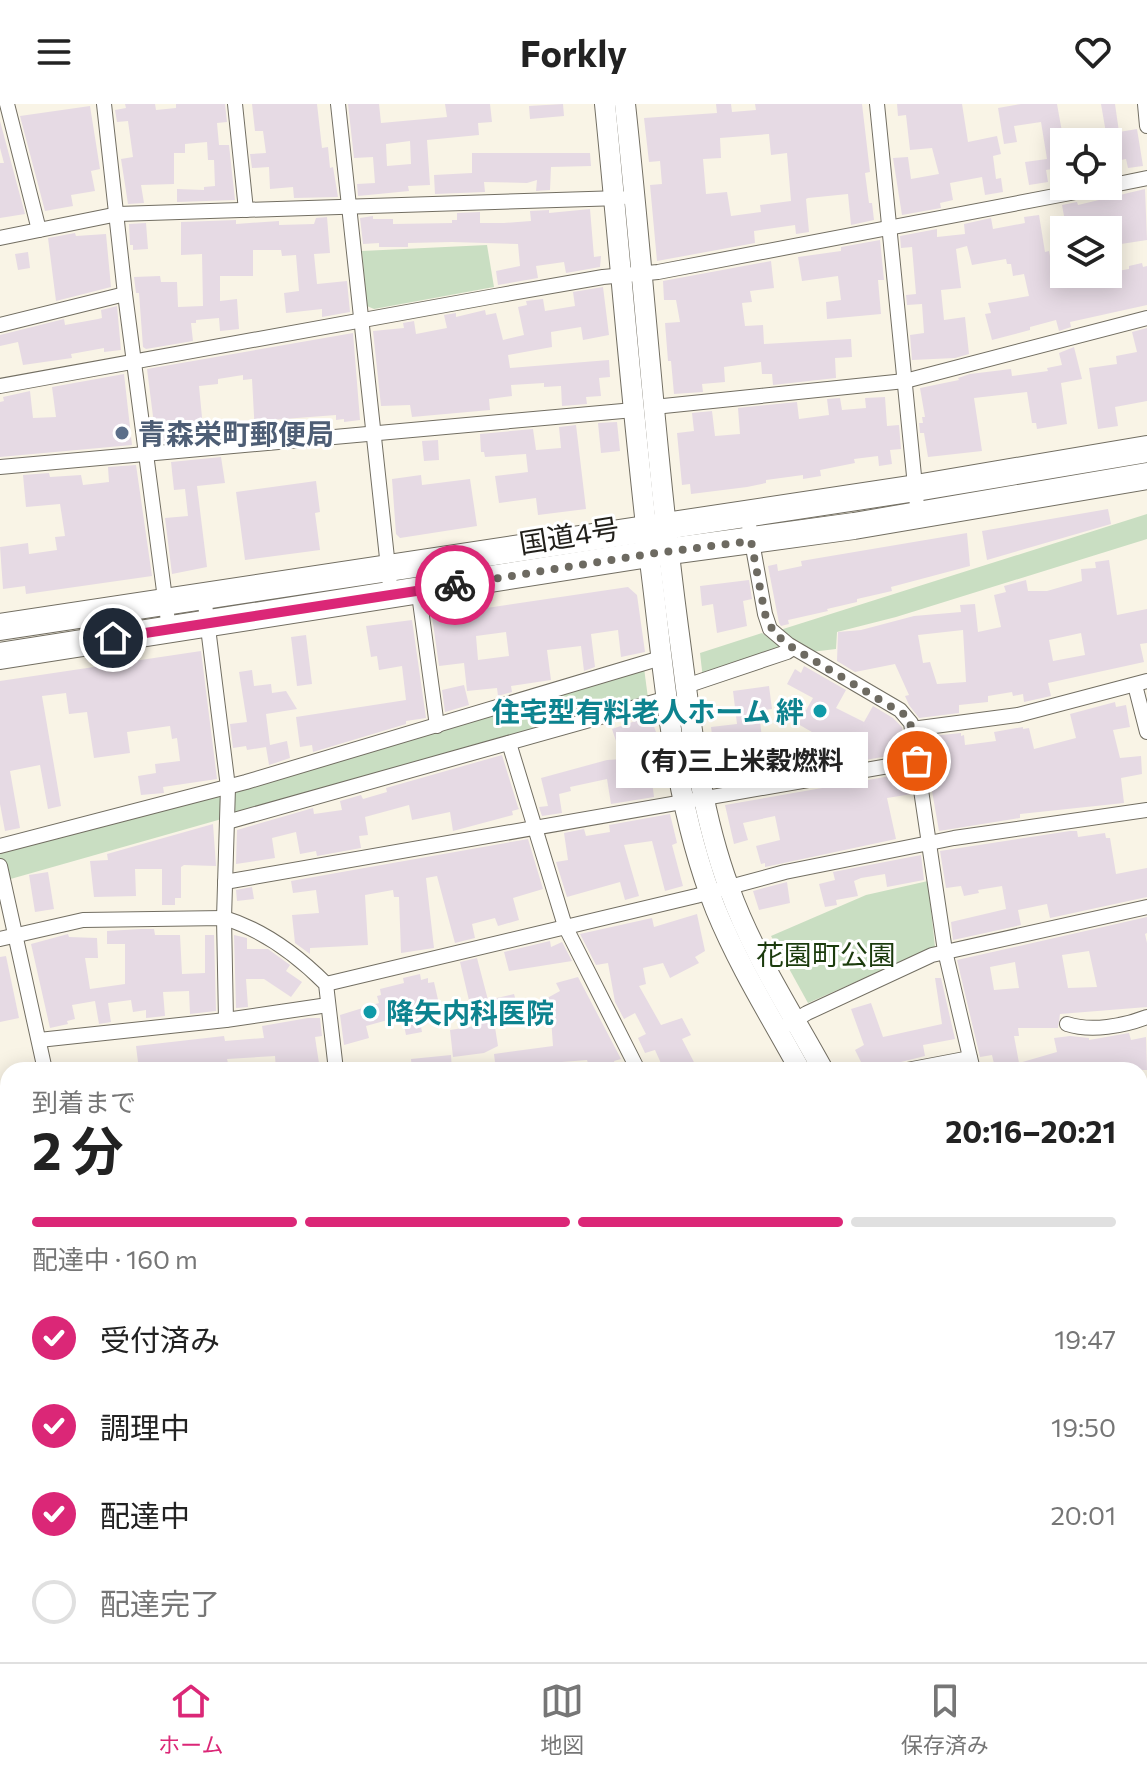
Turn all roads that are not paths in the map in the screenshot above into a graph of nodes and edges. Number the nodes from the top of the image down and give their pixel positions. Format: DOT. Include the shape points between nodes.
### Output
graph roads {
  1 [pos="7,104"];
  2 [pos="104,104"];
  3 [pos="235,104"];
  4 [pos="338,104"];
  5 [pos="605,104"];
  6 [pos="625,104"];
  7 [pos="877,104"];
  8 [pos="1145,104"];
  9 [pos="1147,126"];
  10 [pos="1147,178"];
  11 [pos="1122,183"];
  12 [pos="1050,197"];
  13 [pos="624,198"];
  14 [pos="349,208"];
  15 [pos="246,210"];
  16 [pos="118,214"];
  17 [pos="890,228"];
  18 [pos="39,230"];
  19 [pos="0,238"];
  20 [pos="631,275"];
  21 [pos="125,294"];
  22 [pos="1147,318"];
  23 [pos="361,320"];
  24 [pos="0,325"];
  25 [pos="135,362"];
  26 [pos="905,381"];
  27 [pos="0,386"];
  28 [pos="644,408"];
  29 [pos="373,433"];
  30 [pos="1147,449"];
  31 [pos="145,454"];
  32 [pos="0,467"];
  33 [pos="1147,476"];
  34 [pos="916,488"];
  35 [pos="747,514"];
  36 [pos="918,516"];
  37 [pos="657,541"];
  38 [pos="751,541"];
  39 [pos="415,564"];
  40 [pos="388,568"];
  41 [pos="419,591"];
  42 [pos="391,595"];
  43 [pos="204,596"];
  44 [pos="165,602"];
  45 [pos="208,622"];
  46 [pos="0,627"];
  47 [pos="169,629"];
  48 [pos="793,648"];
  49 [pos="0,656"];
  50 [pos="661,658"];
  51 [pos="1141,683"];
  52 [pos="686,686"];
  53 [pos="668,698"];
  54 [pos="437,726"];
  55 [pos="912,729"];
  56 [pos="1147,732"];
  57 [pos="509,743"];
  58 [pos="917,761"];
  59 [pos="228,787"];
  60 [pos="694,800"];
  61 [pos="1147,810"];
  62 [pos="227,822"];
  63 [pos="535,828"];
  64 [pos="928,843"];
  65 [pos="0,846"];
  66 [pos="0,866"];
  67 [pos="225,882"];
  68 [pos="720,890"];
  69 [pos="1147,907"];
  70 [pos="224,918"];
  71 [pos="565,926"];
  72 [pos="15,935"];
  73 [pos="0,939"];
  74 [pos="945,951"];
  75 [pos="326,984"];
  76 [pos="328,1005"];
  77 [pos="1147,1017"];
  78 [pos="226,1020"];
  79 [pos="1067,1024"];
  80 [pos="787,1026"];
  81 [pos="39,1040"];
  82 [pos="43,1062"];
  83 [pos="335,1062"];
  84 [pos="634,1062"];
  85 [pos="798,1062"];
  86 [pos="816,1062"];
  87 [pos="972,1062"];
  88 [pos="0,1617"];
  89 [pos="0,1623"];
  1 -- 18 [label="street"];
  2 -- 16 [label="street"];
  3 -- 15 [label="street"];
  4 -- 14 [label="street"];
  5 -- 13 [label="street"];
  6 -- 13 [label="street"];
  7 -- 17 [label="street"];
  8 -- 9 [label="street"];
  10 -- 11 [label="street"];
  12 -- 17 [label="street"];
  13 -- 14 [label="street"];
  13 -- 20 [label="street"];
  14 -- 15 [label="street"];
  14 -- 23 [label="street"];
  15 -- 16 [label="street"];
  16 -- 18 [label="street"];
  16 -- 21 [label="street"];
  17 -- 20 [label="street"];
  17 -- 26 [label="street"];
  18 -- 19 [label="street"];
  20 -- 23 [label="street"];
  20 -- 28 [label="street"];
  21 -- 24 [label="street"];
  21 -- 25 [label="street"];
  22 -- 26 [label="street"];
  23 -- 25 [label="street"];
  23 -- 29 [label="street"];
  25 -- 27 [label="street"];
  25 -- 31 [label="street"];
  26 -- 28 [label="street"];
  26 -- 34 [label="street"];
  28 -- 29 [label="street"];
  28 -- 37 [label="street"];
  29 -- 31 [label="street"];
  29 -- 40 [label="street"];
  30 -- 34 [label="highway, 国道4号"];
  31 -- 32 [label="street"];
  31 -- 44 [label="street"];
  33 -- 36 [label="highway, 国道4号"];
  34 -- 35 [label="highway, 国道4号"];
  34 -- 36 [label="street"];
  35 -- 37 [label="highway, 国道4号"];
  35 -- 38 [label="street"];
  36 -- 38 [label="highway, 国道4号"];
  37 -- 38 [label="highway, 国道4号"];
  37 -- 39 [label="highway, 国道4号"];
  37 -- 41 [label="highway, 国道4号"];
  37 -- 50 [label="street"];
  37 -- 52 [label="street"];
  38 -- 48 [label="street" via="770,629"];
  39 -- 40 [label="highway, 国道4号"];
  39 -- 41 [label="street"];
  40 -- 42 [label="street"];
  40 -- 43 [label="highway, 国道4号"];
  41 -- 42 [label="highway, 国道4号"];
  41 -- 54 [label="street"];
  42 -- 45 [label="highway, 国道4号"];
  43 -- 44 [label="highway, 国道4号"];
  43 -- 45 [label="street"];
  44 -- 46 [label="highway, 国道4号"];
  44 -- 47 [label="street"];
  45 -- 47 [label="highway, 国道4号"];
  45 -- 59 [label="street"];
  47 -- 49 [label="highway, 国道4号"];
  48 -- 52 [label="street"];
  48 -- 55 [label="street" via="900,710"];
  50 -- 53 [label="street"];
  50 -- 54 [label="street"];
  51 -- 55 [label="street" via="1018,715"];
  51 -- 56 [label="street"];
  52 -- 60 [label="street"];
  53 -- 57 [label="street"];
  53 -- 60 [label="street"];
  54 -- 59 [label="street"];
  55 -- 58 [label="street"];
  57 -- 62 [label="street"];
  57 -- 63 [label="street"];
  58 -- 60 [label="street"];
  58 -- 64 [label="street"];
  59 -- 62 [label="street"];
  59 -- 65 [label="street"];
  60 -- 63 [label="street"];
  60 -- 68 [label="street"];
  61 -- 64 [label="street"];
  62 -- 67 [label="street"];
  63 -- 67 [label="street"];
  63 -- 71 [label="street"];
  64 -- 68 [label="street"];
  64 -- 74 [label="street"];
  66 -- 72 [label="street"];
  67 -- 70 [label="street"];
  68 -- 71 [label="street"];
  68 -- 80 [label="street" via="759,954"];
  69 -- 74 [label="street"];
  70 -- 72 [label="street" via="83,920"];
  70 -- 75 [label="street" via="276,943"];
  70 -- 78 [label="street"];
  71 -- 75 [label="street"];
  71 -- 84 [label="street"];
  72 -- 73 [label="street"];
  72 -- 81 [label="street"];
  74 -- 80 [label="street"];
  74 -- 87 [label="street"];
  75 -- 76 [label="street"];
  76 -- 78 [label="street"];
  76 -- 83 [label="street"];
  77 -- 79 [label="street" via="1107,1026"];
  78 -- 81 [label="street"];
  80 -- 85 [label="street"];
  80 -- 86 [label="street"];
  81 -- 82 [label="street"];
  88 -- 89 [label="street"];
}
